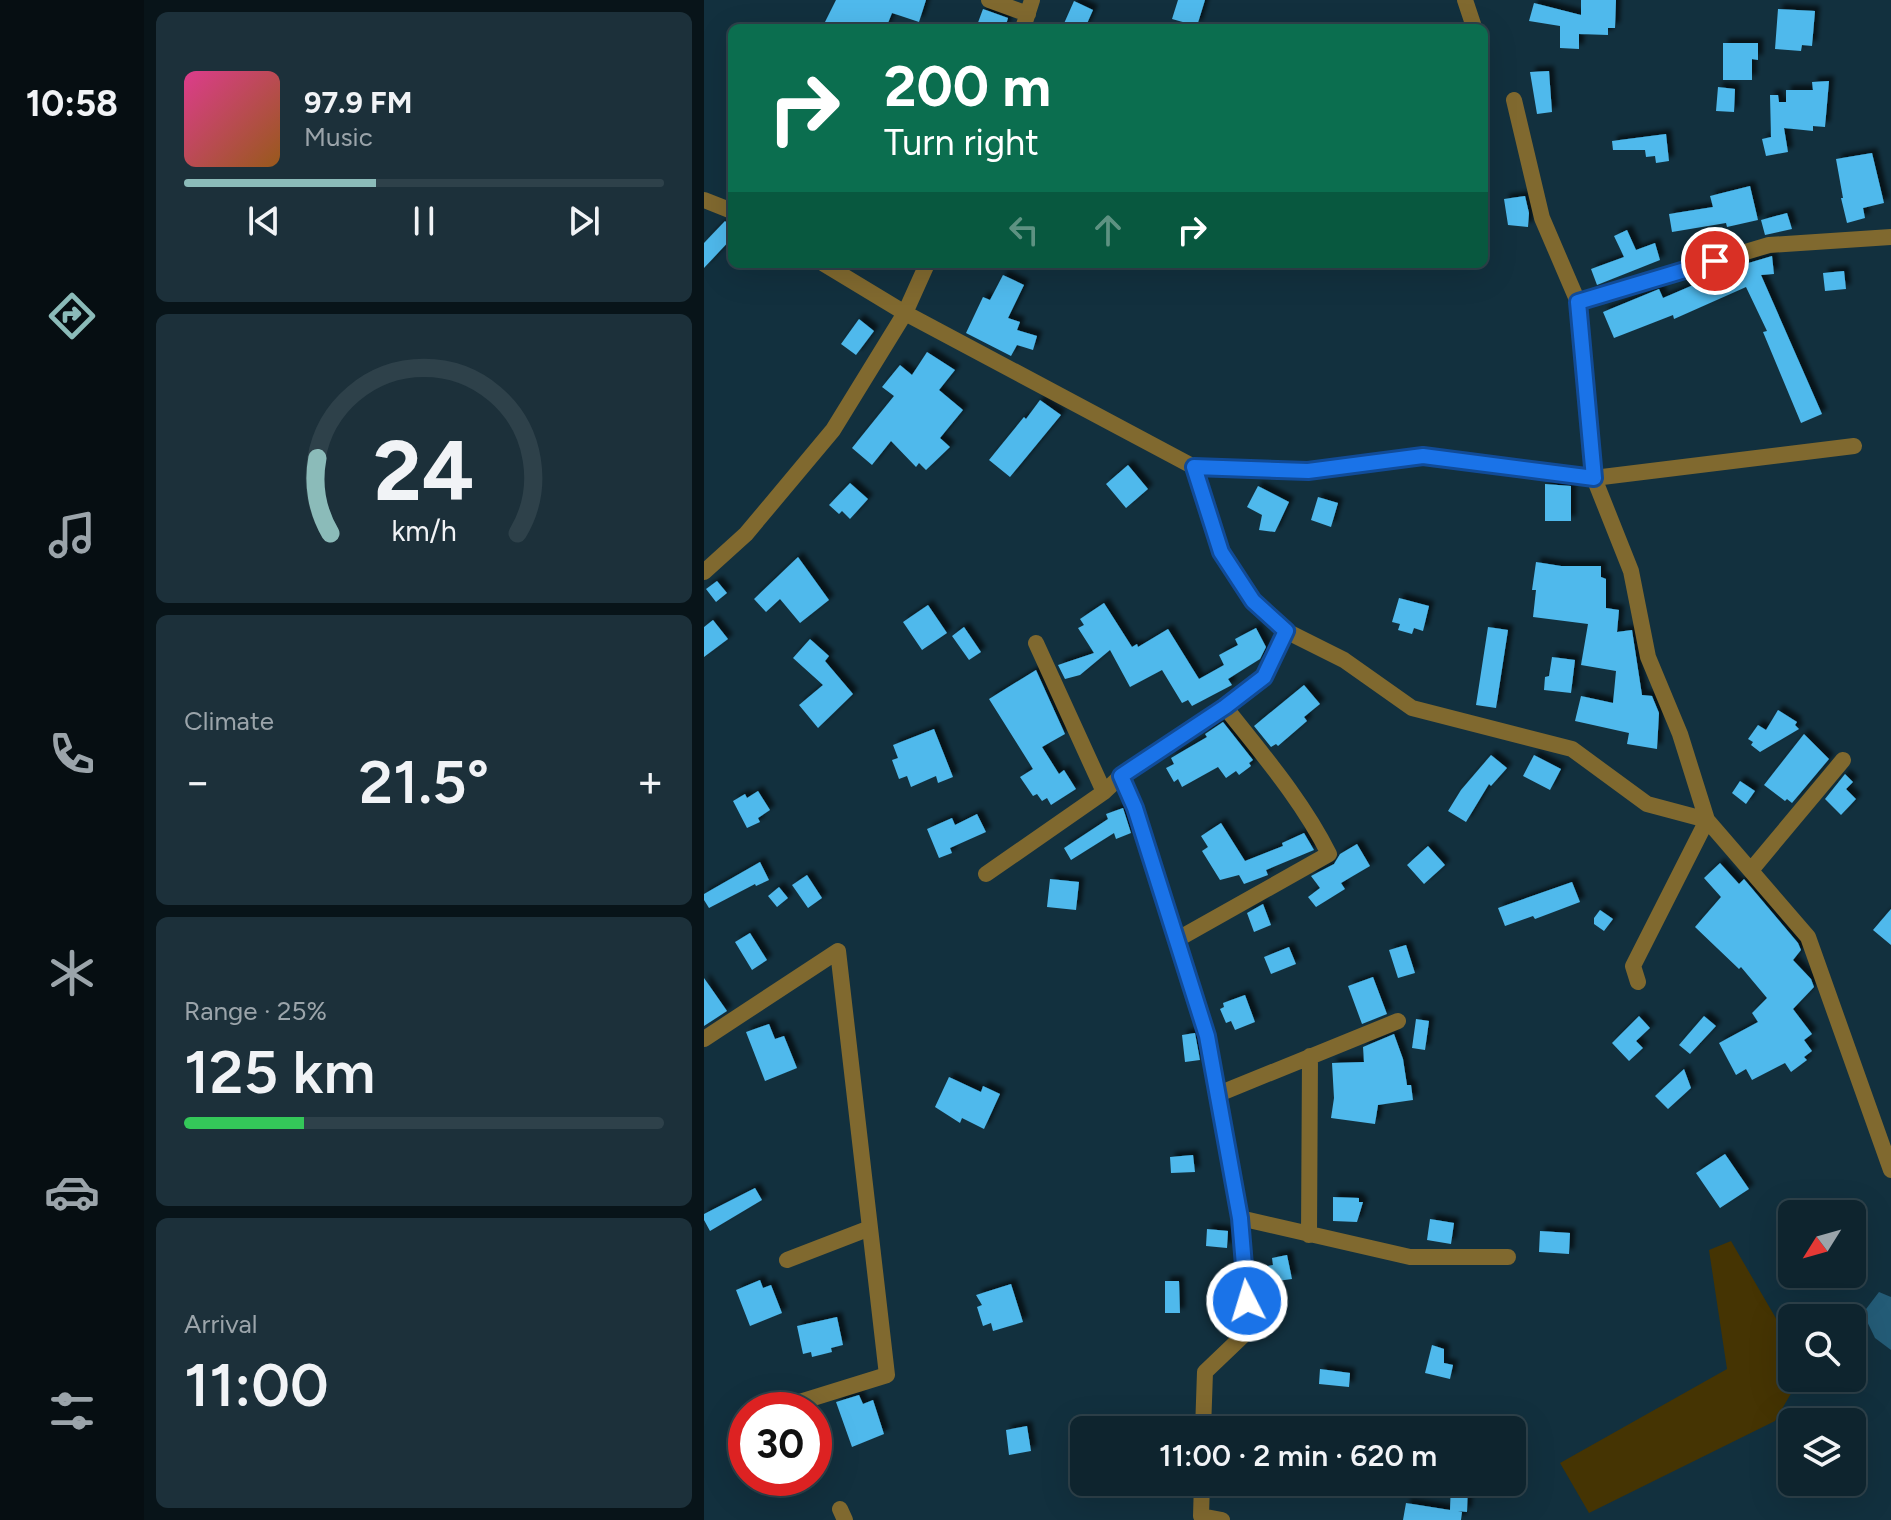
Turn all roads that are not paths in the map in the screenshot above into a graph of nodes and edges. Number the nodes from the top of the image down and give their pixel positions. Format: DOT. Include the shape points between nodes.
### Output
graph roads {
  1 [pos="989,0"];
  2 [pos="1465,0"];
  3 [pos="1028,14"];
  4 [pos="1473,24"];
  5 [pos="1514,100"];
  6 [pos="704,200"];
  7 [pos="728,209"];
  8 [pos="1891,237"];
  9 [pos="831,268"];
  10 [pos="925,268"];
  11 [pos="1578,302"];
  12 [pos="905,313"];
  13 [pos="1854,446"];
  14 [pos="1194,467"];
  15 [pos="1594,478"];
  16 [pos="704,572"];
  17 [pos="1286,631"];
  18 [pos="1036,643"];
  19 [pos="1225,707"];
  20 [pos="1843,760"];
  21 [pos="1121,776"];
  22 [pos="1104,792"];
  23 [pos="1707,820"];
  24 [pos="1752,869"];
  25 [pos="986,874"];
  26 [pos="1178,939"];
  27 [pos="1638,982"];
  28 [pos="1398,1021"];
  29 [pos="704,1039"];
  30 [pos="1310,1056"];
  31 [pos="1216,1095"];
  32 [pos="1891,1170"];
  33 [pos="1240,1218"];
  34 [pos="870,1228"];
  35 [pos="1309,1235"];
  36 [pos="1508,1257"];
  37 [pos="787,1260"];
  38 [pos="832,1392"];
  39 [pos="1203,1416"];
  40 [pos="1202,1496"];
  41 [pos="1222,1520"];
  1 -- 3 [label="street"];
  2 -- 4 [label="street"];
  5 -- 11 [label="street" via="1542,218"];
  6 -- 7 [label="street"];
  8 -- 11 [label="street" via="1769,245"];
  9 -- 12 [label="street"];
  10 -- 12 [label="street"];
  11 -- 15 [label="street"];
  12 -- 14 [label="street"];
  12 -- 16 [label="street" via="833,430 746,534"];
  13 -- 15 [label="street"];
  14 -- 15 [label="street" via="1308,471 1423,456"];
  14 -- 17 [label="street" via="1221,552 1253,601"];
  15 -- 23 [label="street" via="1631,571 1648,657"];
  17 -- 19 [label="street" via="1264,677"];
  17 -- 23 [label="street" via="1344,660 1412,708 1572,749 1647,804"];
  18 -- 22 [label="street"];
  19 -- 21 [label="street"];
  19 -- 26 [label="street" via="1291,792 1329,854"];
  20 -- 24 [label="street"];
  21 -- 22 [label="street"];
  21 -- 26 [label="street"];
  22 -- 25 [label="street"];
  23 -- 24 [label="street"];
  23 -- 27 [label="street" via="1633,966"];
  24 -- 32 [label="street" via="1808,937"];
  26 -- 31 [label="street" via="1207,1036"];
  28 -- 30 [label="street"];
  29 -- 34 [label="street" via="838,951"];
  30 -- 31 [label="street"];
  30 -- 35 [label="street"];
  31 -- 33 [label="street"];
  33 -- 35 [label="street"];
  33 -- 39 [label="street" via="1250,1329 1205,1372"];
  34 -- 37 [label="street"];
  34 -- 38 [label="street" via="887,1375"];
  35 -- 36 [label="street" via="1410,1257"];
  40 -- 41 [label="street" via="1201,1516"];
}
